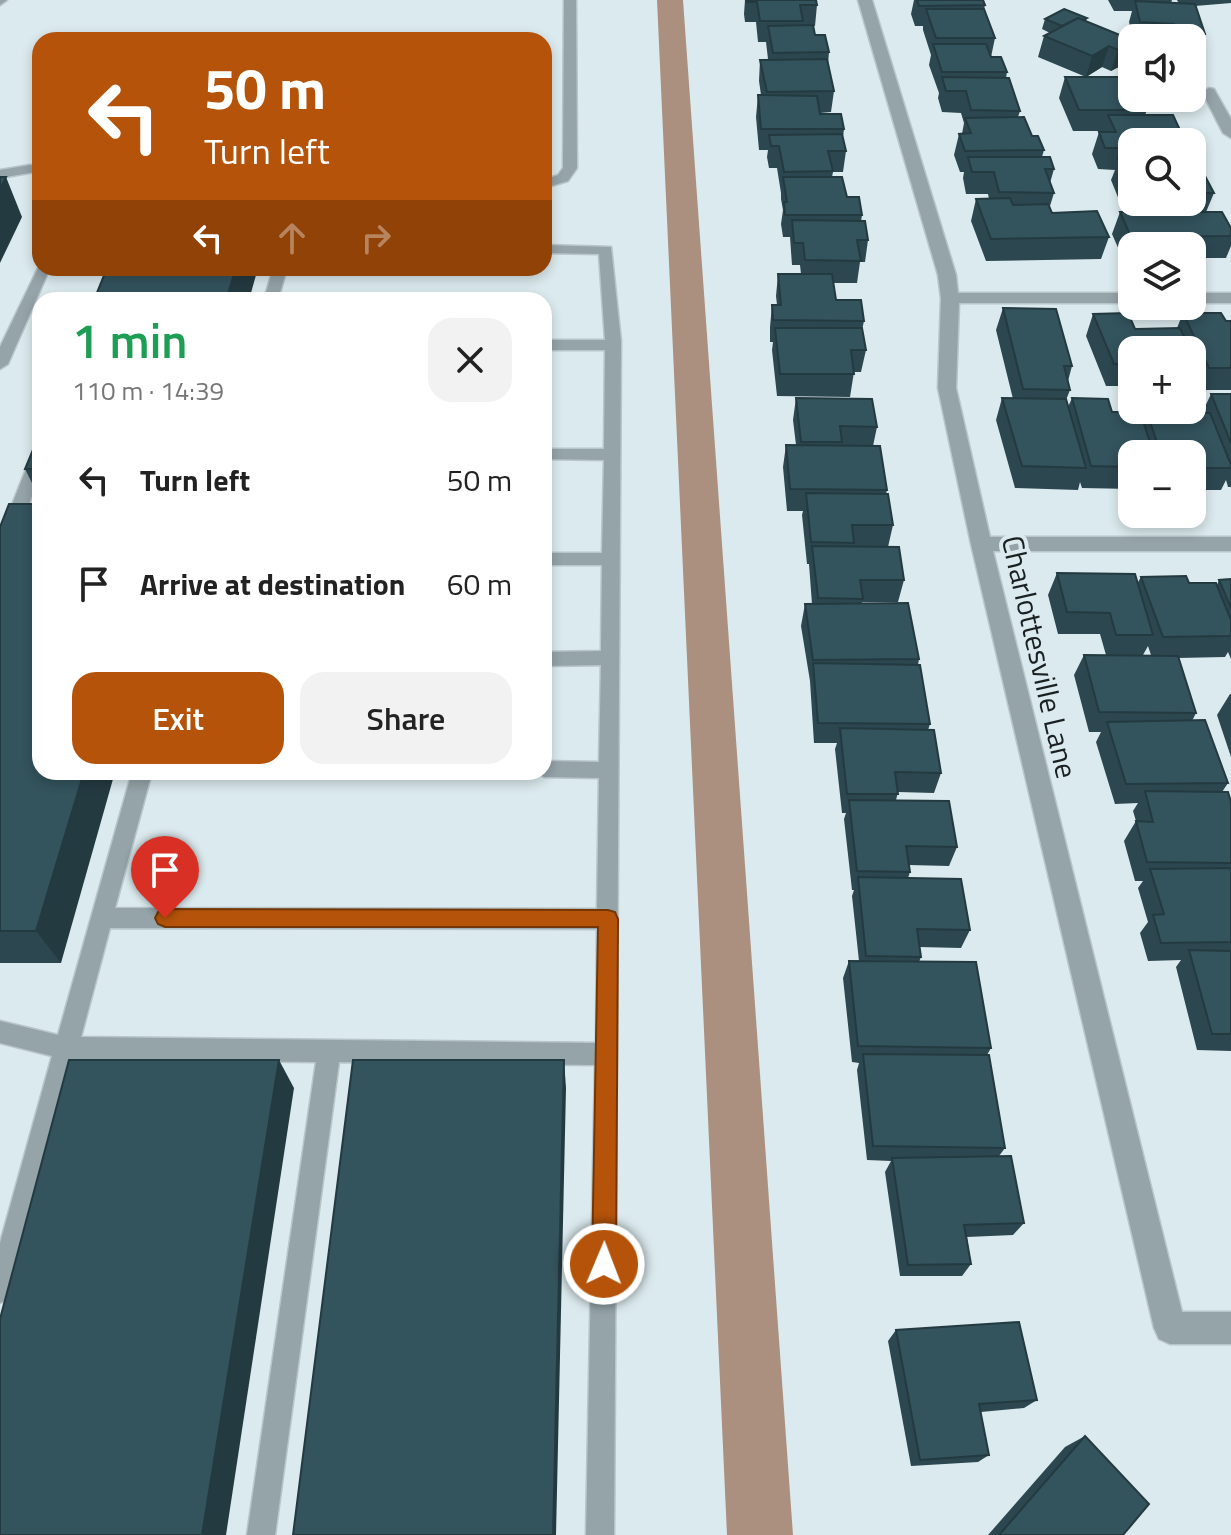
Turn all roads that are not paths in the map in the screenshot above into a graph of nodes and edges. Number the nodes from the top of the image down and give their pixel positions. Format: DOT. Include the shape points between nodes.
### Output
graph roads {
  1 [pos="570,0"];
  2 [pos="865,0"];
  3 [pos="1209,92"];
  4 [pos="1231,133"];
  5 [pos="30,169"];
  6 [pos="0,174"];
  7 [pos="552,181"];
  8 [pos="552,249"];
  9 [pos="32,293"];
  10 [pos="950,298"];
  11 [pos="1118,298"];
  12 [pos="1206,298"];
  13 [pos="1231,298"];
  14 [pos="552,345"];
  15 [pos="613,345"];
  16 [pos="0,364"];
  17 [pos="552,454"];
  18 [pos="612,455"];
  19 [pos="32,482"];
  20 [pos="981,544"];
  21 [pos="1231,544"];
  22 [pos="0,557"];
  23 [pos="552,559"];
  24 [pos="611,559"];
  25 [pos="610,658"];
  26 [pos="552,659"];
  27 [pos="552,769"];
  28 [pos="609,770"];
  29 [pos="140,780"];
  30 [pos="101,918"];
  31 [pos="608,919"];
  32 [pos="0,1032"];
  33 [pos="66,1048"];
  34 [pos="329,1051"];
  35 [pos="607,1054"];
  36 [pos="0,1290"];
  37 [pos="1231,1328"];
  38 [pos="261,1535"];
  39 [pos="600,1535"];
  1 -- 7 [label="lane" via="570,168"];
  2 -- 10 [label="street, Charlottesville Lane"];
  3 -- 4 [label="street"];
  5 -- 6 [label="lane"];
  8 -- 15 [label="lane" via="606,250"];
  9 -- 16 [label="lane"];
  10 -- 11 [label="street"];
  10 -- 20 [label="street, Charlottesville Lane" via="947,388"];
  12 -- 13 [label="street"];
  14 -- 15 [label="lane"];
  15 -- 18 [label="lane"];
  17 -- 18 [label="lane"];
  18 -- 24 [label="lane"];
  19 -- 22 [label="lane" via="19,527"];
  20 -- 21 [label="street"];
  20 -- 37 [label="street, Charlottesville Lane" via="1170,1328"];
  23 -- 24 [label="lane"];
  24 -- 25 [label="lane"];
  25 -- 26 [label="lane"];
  25 -- 28 [label="lane"];
  27 -- 28 [label="lane"];
  28 -- 31 [label="lane"];
  29 -- 30 [label="lane"];
  30 -- 31 [label="lane"];
  30 -- 33 [label="lane"];
  31 -- 35 [label="lane"];
  32 -- 33 [label="lane"];
  33 -- 34 [label="lane"];
  33 -- 36 [label="lane"];
  34 -- 35 [label="lane"];
  34 -- 38 [label="lane"];
  35 -- 39 [label="lane"];
}
